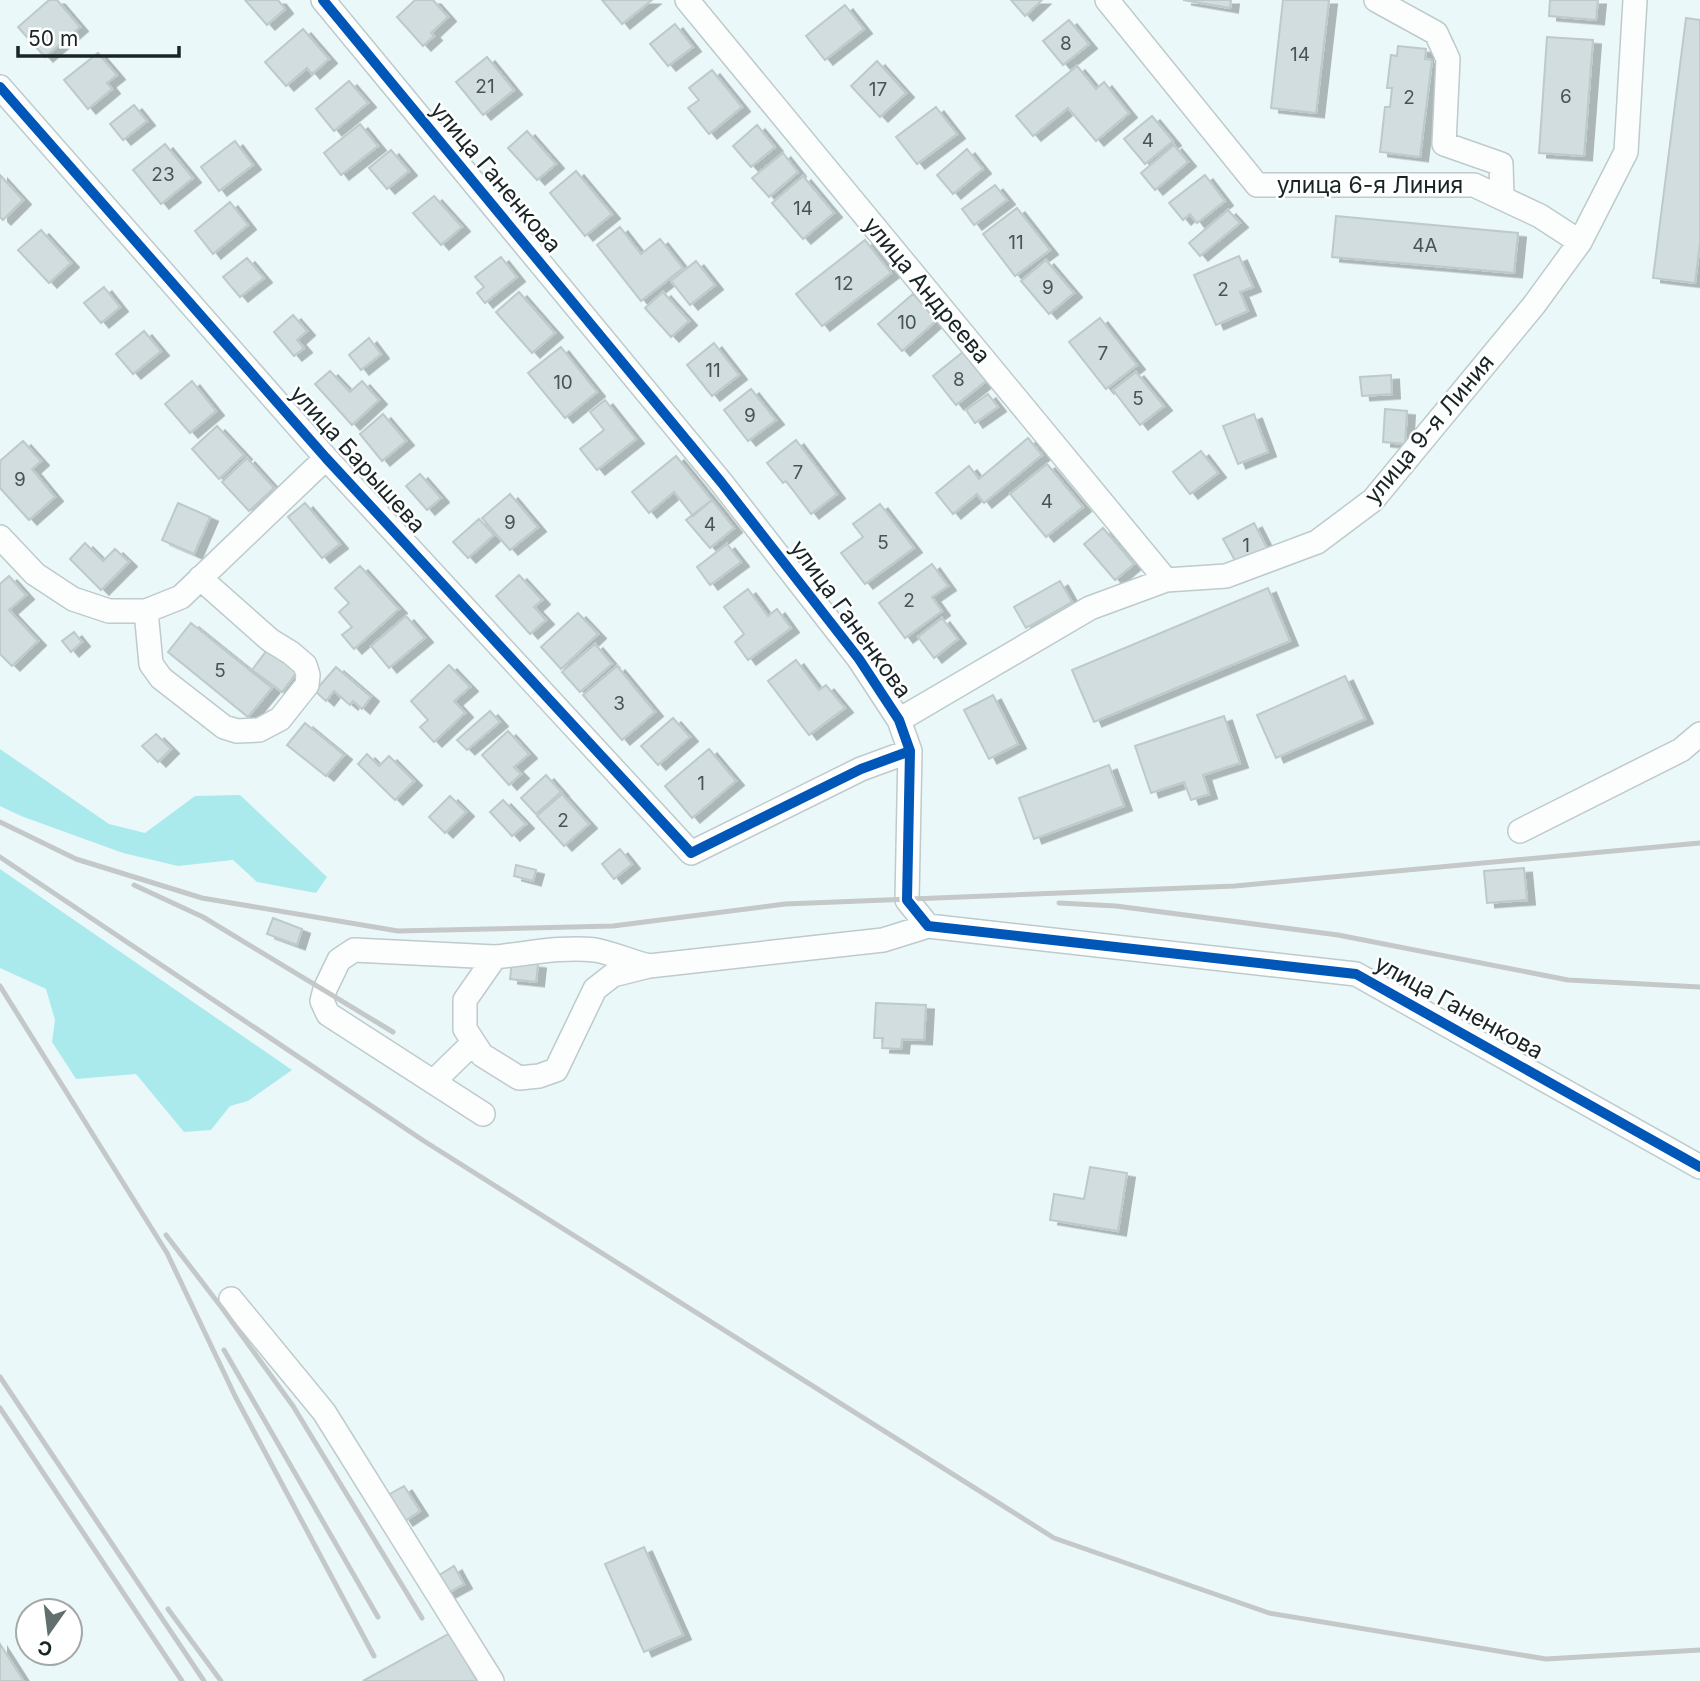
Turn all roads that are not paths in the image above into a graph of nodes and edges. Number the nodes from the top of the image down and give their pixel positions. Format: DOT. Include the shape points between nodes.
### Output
graph roads {
  1 [pos="323,0"];
  2 [pos="687,0"];
  3 [pos="1107,0"];
  4 [pos="1376,0"];
  5 [pos="1635,0"];
  6 [pos="0,87"];
  7 [pos="1502,197"];
  8 [pos="1580,242"];
  9 [pos="326,458"];
  10 [pos="0,537"];
  11 [pos="200,578"];
  12 [pos="1166,580"];
  13 [pos="146,611"];
  14 [pos="899,720"];
  15 [pos="1700,734"];
  16 [pos="910,751"];
  17 [pos="1520,831"];
  18 [pos="928,926"];
  19 [pos="495,957"];
  20 [pos="649,966"];
  21 [pos="473,1043"];
  22 [pos="433,1082"];
  23 [pos="483,1114"];
  24 [pos="1700,1167"];
  25 [pos="231,1299"];
  26 [pos="492,1681"];
  1 -- 14 [label="street, улица Ганенкова" via="721,482 859,659"];
  2 -- 12 [label="street, улица Андреева"];
  3 -- 7 [label="street, улица 6-я Линия" via="1257,185 1474,185"];
  4 -- 7 [label="street" via="1436,33 1448,59 1444,144 1501,164"];
  5 -- 8 [label="street, улица 9-я Линия" via="1626,152"];
  6 -- 9 [label="street, улица Барышева"];
  7 -- 8 [label="street, улица 6-я Линия"];
  8 -- 12 [label="street, улица 9-я Линия" via="1534,305 1373,500 1317,542 1226,576"];
  9 -- 11 [label="street"];
  9 -- 16 [label="street, улица Барышева" via="691,853 861,769"];
  10 -- 13 [label="street" via="35,574 73,600 109,611"];
  11 -- 13 [label="street" via="181,597"];
  11 -- 13 [label="street" via="305,665 307,685 280,719 259,730 224,727 161,678 151,664"];
  12 -- 14 [label="street, улица 9-я Линия" via="1090,608"];
  14 -- 16 [label="street, улица Ганенкова"];
  15 -- 17 [label="street" via="1681,750"];
  16 -- 18 [label="street, улица Ганенкова" via="907,900"];
  18 -- 20 [label="street" via="883,940"];
  18 -- 24 [label="street, улица Ганенкова" via="1356,974"];
  19 -- 20 [label="street" via="596,950"];
  19 -- 21 [label="street" via="465,1000 465,1029"];
  19 -- 22 [label="street" via="354,950 339,960 322,1001 328,1014"];
  20 -- 21 [label="street" via="613,975 595,989 556,1070 519,1078 482,1055"];
  21 -- 22 [label="street"];
  22 -- 23 [label="street"];
  25 -- 26 [label="street" via="324,1412"];
}
